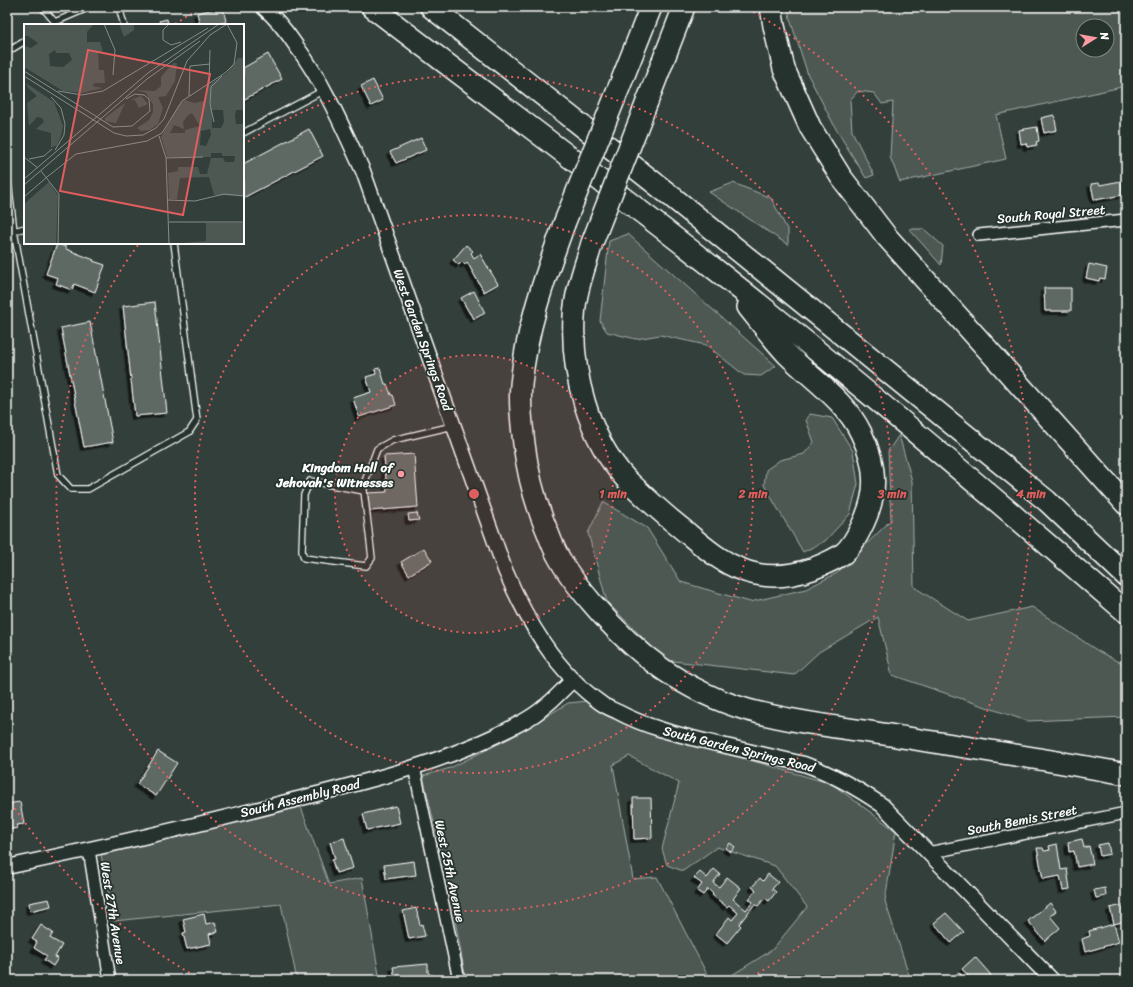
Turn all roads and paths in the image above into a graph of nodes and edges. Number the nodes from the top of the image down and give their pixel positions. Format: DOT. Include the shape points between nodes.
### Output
graph roads {
  1 [pos="42,7"];
  2 [pos="90,7"];
  3 [pos="119,7"];
  4 [pos="263,7"];
  5 [pos="372,7"];
  6 [pos="431,7"];
  7 [pos="651,7"];
  8 [pos="684,7"];
  9 [pos="771,7"];
  10 [pos="53,24"];
  11 [pos="124,24"];
  12 [pos="24,42"];
  13 [pos="7,52"];
  14 [pos="324,90"];
  15 [pos="244,132"];
  16 [pos="7,172"];
  17 [pos="1126,220"];
  18 [pos="24,228"];
  19 [pos="14,231"];
  20 [pos="979,235"];
  21 [pos="174,244"];
  22 [pos="715,269"];
  23 [pos="454,426"];
  24 [pos="364,491"];
  25 [pos="1126,504"];
  26 [pos="1126,576"];
  27 [pos="1126,612"];
  28 [pos="572,680"];
  29 [pos="414,767"];
  30 [pos="1126,774"];
  31 [pos="1124,813"];
  32 [pos="89,850"];
  33 [pos="928,853"];
  34 [pos="7,867"];
  35 [pos="110,980"];
  36 [pos="459,980"];
  37 [pos="1052,980"];
  1 -- 10 [label="lane"];
  2 -- 10 [label="lane"];
  3 -- 11 [label="lane"];
  4 -- 14 [label="street, West Garden Springs Road" via="285,30"];
  5 -- 22 [label="highway"];
  6 -- 26 [label="highway" via="664,191 1047,501"];
  7 -- 30 [label="highway, bridge" via="564,224 542,283 530,327 520,386 522,428 528,474 540,515 557,556 606,620 631,645 690,687 716,698 748,710 793,719"];
  8 -- 22 [label="highway, bridge" via="592,243 580,282 574,316 575,354 582,391 592,424 610,457 626,479 671,520 716,556 736,568 776,575 801,572 845,553 855,540 864,524 875,490 869,453 855,422 843,406 787,353"];
  9 -- 25 [label="highway" via="784,69 810,126 841,177 887,237"];
  12 -- 13 [label="lane"];
  14 -- 15 [label="lane"];
  14 -- 23 [label="street, West Garden Springs Road" via="363,171"];
  16 -- 19 [label="lane"];
  17 -- 20 [label="street, South Royal Street"];
  18 -- 19 [label="lane"];
  19 -- 21 [label="lane" via="58,475 71,489 88,490 190,432 197,420"];
  22 -- 27 [label="highway" via="996,499"];
  23 -- 24 [label="lane" via="393,440 377,449 364,484"];
  23 -- 28 [label="street, West Garden Springs Road" via="518,600 553,658"];
  24 -- 24 [label="lane" via="372,558 366,566 304,558 304,495 310,481"];
  28 -- 29 [label="street, South Assembly Road" via="544,708 508,729 453,754"];
  28 -- 33 [label="street, South Garden Springs Road" via="602,704 629,718 666,732 804,764 826,772 882,805"];
  29 -- 32 [label="street, South Assembly Road" via="261,809"];
  29 -- 36 [label="street, West 25th Avenue"];
  31 -- 33 [label="street, South Bemis Street"];
  32 -- 34 [label="street, South Assembly Road"];
  32 -- 35 [label="street, West 27th Avenue"];
  33 -- 37 [label="street, South Garden Springs Road"];
}
